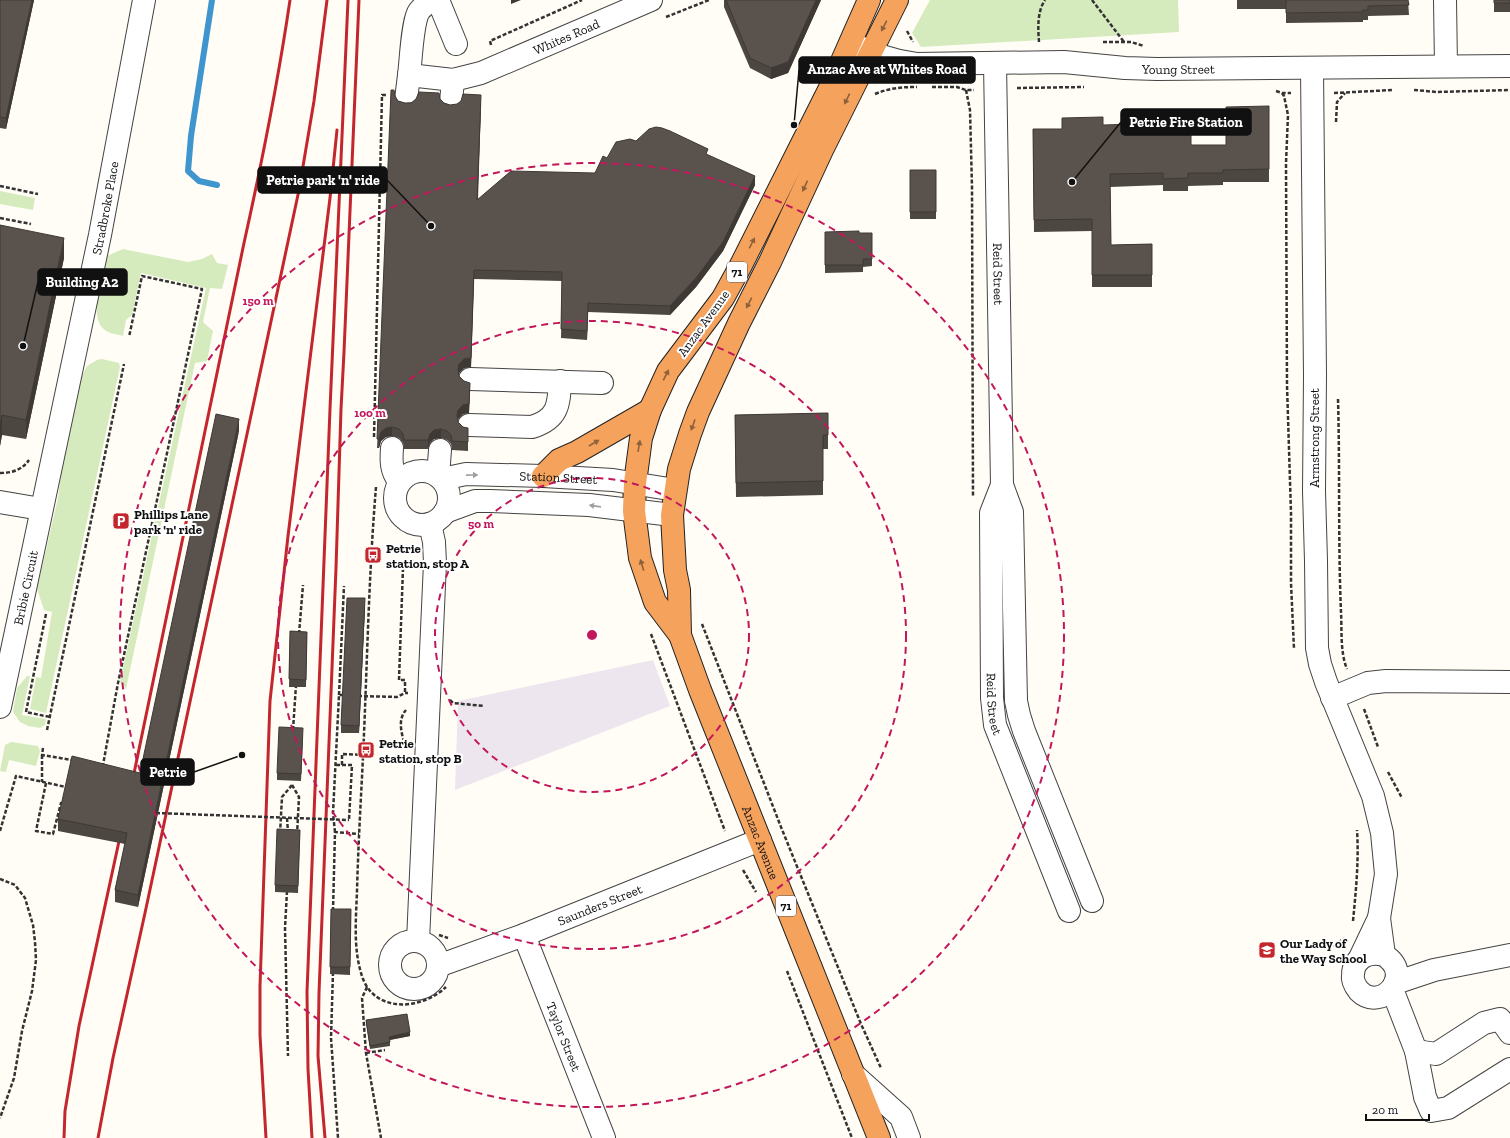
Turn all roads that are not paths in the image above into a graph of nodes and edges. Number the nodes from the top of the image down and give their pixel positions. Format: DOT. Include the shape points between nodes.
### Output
graph roads {
  1 [pos="144,0"];
  2 [pos="432,0"];
  3 [pos="438,0"];
  4 [pos="650,0"];
  5 [pos="869,0"];
  6 [pos="897,0"];
  7 [pos="1445,0"];
  8 [pos="850,42"];
  9 [pos="456,44"];
  10 [pos="871,52"];
  11 [pos="995,63"];
  12 [pos="1446,66"];
  13 [pos="1510,66"];
  14 [pos="1312,68"];
  15 [pos="409,75"];
  16 [pos="453,80"];
  17 [pos="407,98"];
  18 [pos="451,102"];
  19 [pos="470,379"];
  20 [pos="553,381"];
  21 [pos="602,383"];
  22 [pos="650,410"];
  23 [pos="469,419"];
  24 [pos="383,446"];
  25 [pos="440,450"];
  26 [pos="543,476"];
  27 [pos="440,477"];
  28 [pos="399,481"];
  29 [pos="635,483"];
  30 [pos="1002,485"];
  31 [pos="675,490"];
  32 [pos="0,502"];
  33 [pos="41,509"];
  34 [pos="634,511"];
  35 [pos="672,516"];
  36 [pos="437,518"];
  37 [pos="680,635"];
  38 [pos="1510,682"];
  39 [pos="1332,698"];
  40 [pos="0,707"];
  41 [pos="760,840"];
  42 [pos="1092,901"];
  43 [pos="1069,911"];
  44 [pos="1379,918"];
  45 [pos="524,935"];
  46 [pos="418,941"];
  47 [pos="1510,955"];
  48 [pos="1358,960"];
  49 [pos="444,974"];
  50 [pos="1389,978"];
  51 [pos="1510,1033"];
  52 [pos="1416,1051"];
  53 [pos="1510,1069"];
  54 [pos="853,1074"];
  55 [pos="604,1138"];
  56 [pos="879,1138"];
  57 [pos="909,1138"];
  1 -- 33 [label="street, Stradbroke Place" via="100,235"];
  2 -- 15 [label="street" via="418,14"];
  3 -- 9 [label="street"];
  4 -- 16 [label="street, Whites Road" via="491,69"];
  5 -- 8 [label="highway, Anzac Avenue / 71"];
  6 -- 10 [label="highway, Anzac Avenue / 71, one-way"];
  7 -- 12 [label="street"];
  8 -- 10 [label="street, Young Street"];
  22 -- 8 [label="highway, Anzac Avenue / 71, one-way" via="668,371 723,298 740,267 786,178"];
  10 -- 11 [label="street, Young Street" via="893,60 916,64"];
  10 -- 31 [label="highway, Anzac Avenue / 71, one-way" via="698,412"];
  11 -- 14 [label="street, Young Street" via="1072,62 1149,69"];
  11 -- 30 [label="street, Reid Street"];
  12 -- 13 [label="street, Young Street"];
  12 -- 14 [label="street, Young Street"];
  14 -- 39 [label="street, Armstrong Street" via="1317,648"];
  15 -- 16 [label="street"];
  15 -- 17 [label="street"];
  16 -- 18 [label="street"];
  19 -- 20 [label="street"];
  20 -- 21 [label="street"];
  20 -- 23 [label="street" via="541,409 530,415"];
  26 -- 22 [label="highway, one-way" via="559,460"];
  29 -- 22 [label="highway, Anzac Avenue / 71, one-way" via="641,438"];
  24 -- 28 [label="street"];
  25 -- 27 [label="street"];
  27 -- 26 [label="street, Station Street, one-way" via="466,474"];
  26 -- 29 [label="street, Station Street" via="603,478"];
  27 -- 28 [label="street" via="422,470"];
  27 -- 36 [label="street" via="447,486 449,504"];
  28 -- 36 [label="street" via="395,489 395,506 405,520 421,526"];
  29 -- 31 [label="street, Station Street"];
  29 -- 34 [label="highway, Anzac Avenue / 71"];
  30 -- 42 [label="street, Reid Street" via="1012,512 1016,701 1019,715"];
  30 -- 43 [label="street, Reid Street" via="991,513 993,713"];
  31 -- 35 [label="highway, Anzac Avenue / 71"];
  32 -- 33 [label="street"];
  33 -- 40 [label="street, Bribie Circuit"];
  34 -- 35 [label="street, Station Street"];
  34 -- 36 [label="street, Station Street, one-way" via="589,505 490,501 475,502"];
  37 -- 34 [label="highway, Anzac Avenue / 71, one-way" via="655,602 640,558"];
  35 -- 37 [label="highway, Anzac Avenue / 71" via="675,570 679,590"];
  36 -- 46 [label="street"];
  37 -- 41 [label="highway, Anzac Avenue / 71"];
  38 -- 39 [label="street" via="1386,681 1368,683"];
  39 -- 44 [label="street, Armstrong Street" via="1373,796 1382,833 1386,874"];
  41 -- 45 [label="street, Saunders Street"];
  41 -- 54 [label="highway, Anzac Avenue / 71"];
  44 -- 48 [label="street"];
  44 -- 50 [label="street"];
  45 -- 49 [label="street, Saunders Street"];
  45 -- 55 [label="street, Taylor Street"];
  46 -- 49 [label="street" via="425,943 435,953"];
  46 -- 49 [label="street" via="403,944 392,955 390,963 394,977 405,987 420,988"];
  47 -- 50 [label="street"];
  48 -- 50 [label="street" via="1371,953 1378,953"];
  48 -- 50 [label="street" via="1352,973 1360,992 1367,996"];
  50 -- 52 [label="street"];
  51 -- 52 [label="street" via="1500,1019 1484,1023 1436,1054"];
  52 -- 53 [label="street" via="1425,1097 1431,1111 1448,1108"];
  54 -- 56 [label="highway, Anzac Avenue / 71"];
  54 -- 57 [label="street" via="901,1117"];
}
